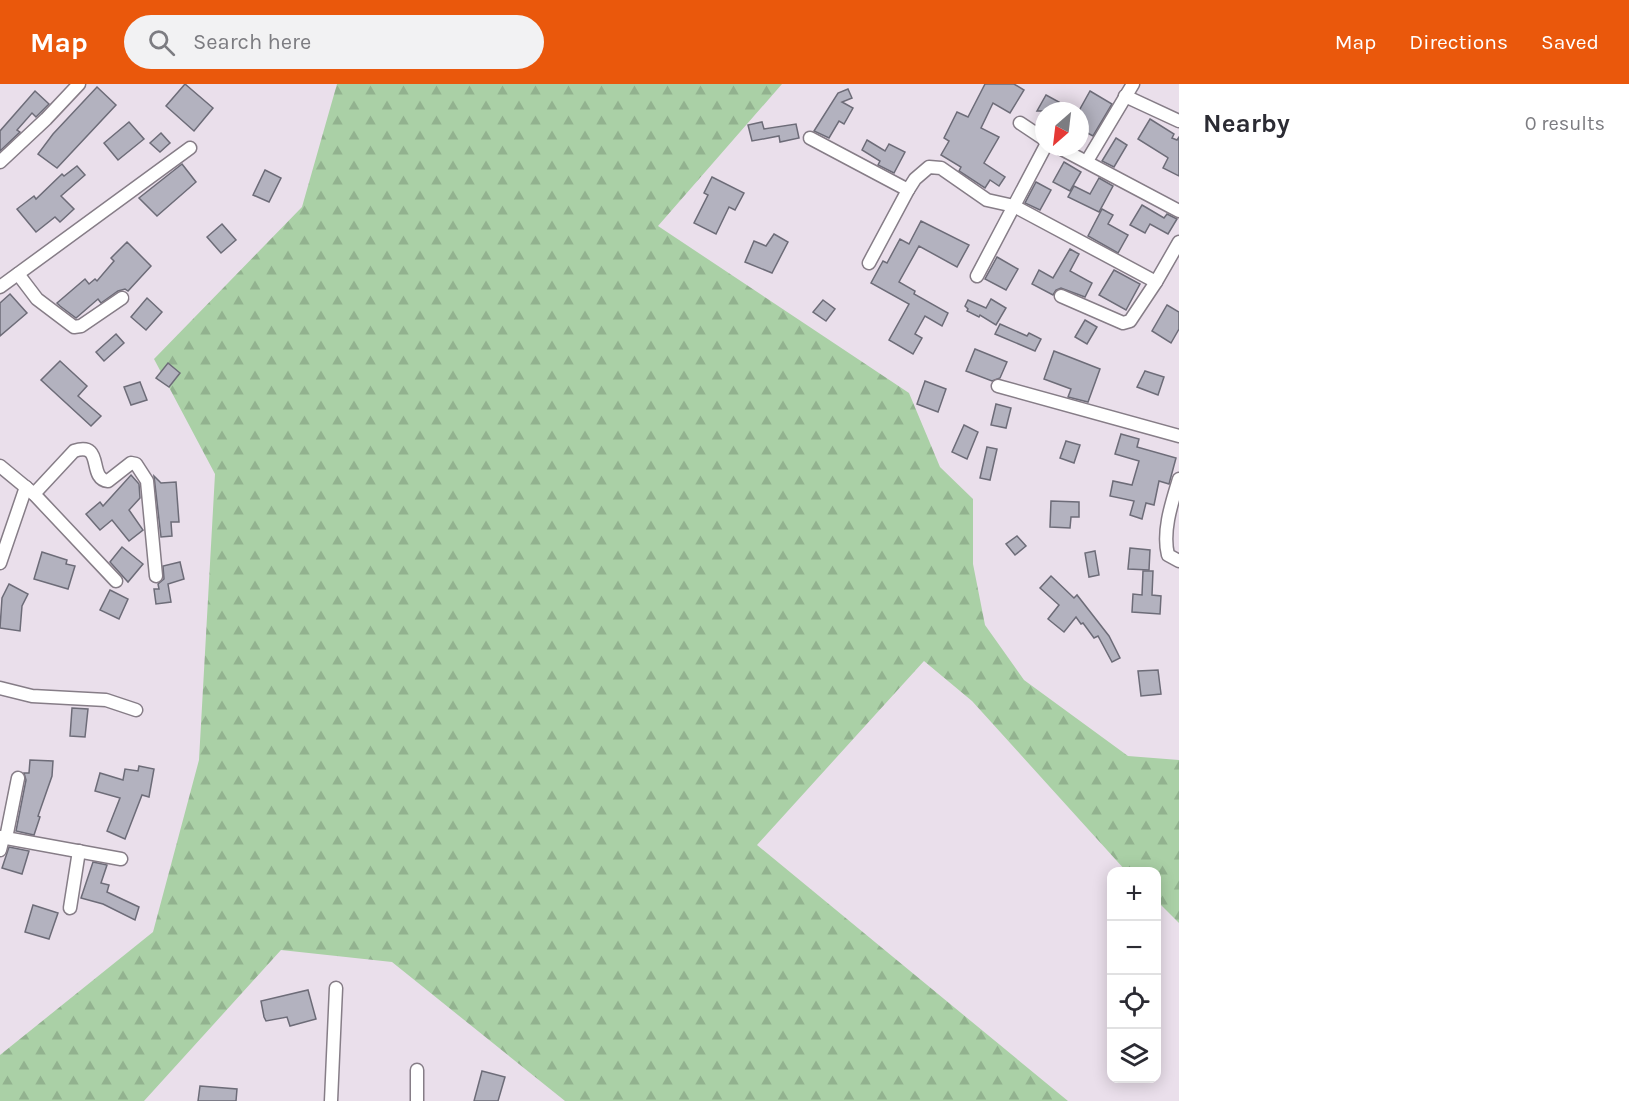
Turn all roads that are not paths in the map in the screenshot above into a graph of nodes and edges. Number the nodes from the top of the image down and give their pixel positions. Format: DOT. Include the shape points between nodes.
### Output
graph roads {
  1 [pos="78,84"];
  2 [pos="1133,84"];
  3 [pos="1125,96"];
  4 [pos="1179,121"];
  5 [pos="1020,123"];
  6 [pos="1035,133"];
  7 [pos="810,138"];
  8 [pos="190,148"];
  9 [pos="1040,156"];
  10 [pos="1077,156"];
  11 [pos="1087,161"];
  12 [pos="0,162"];
  13 [pos="908,190"];
  14 [pos="1014,206"];
  15 [pos="1179,211"];
  16 [pos="1179,242"];
  17 [pos="869,263"];
  18 [pos="18,274"];
  19 [pos="977,276"];
  20 [pos="1156,282"];
  21 [pos="0,287"];
  22 [pos="1061,296"];
  23 [pos="122,298"];
  24 [pos="998,386"];
  25 [pos="1179,436"];
  26 [pos="0,466"];
  27 [pos="1179,479"];
  28 [pos="30,490"];
  29 [pos="1179,561"];
  30 [pos="0,562"];
  31 [pos="156,576"];
  32 [pos="116,581"];
  33 [pos="0,688"];
  34 [pos="136,710"];
  35 [pos="18,778"];
  36 [pos="2,841"];
  37 [pos="79,851"];
  38 [pos="120,859"];
  39 [pos="70,908"];
  40 [pos="336,988"];
  41 [pos="417,1070"];
  42 [pos="331,1101"];
  43 [pos="417,1101"];
  1 -- 12 [label="street"];
  2 -- 3 [label="street"];
  3 -- 4 [label="street"];
  3 -- 11 [label="street"];
  5 -- 6 [label="street"];
  7 -- 13 [label="street"];
  8 -- 18 [label="street"];
  9 -- 14 [label="street"];
  10 -- 11 [label="street"];
  11 -- 15 [label="street"];
  13 -- 14 [label="street" via="929,167 941,168 987,200"];
  13 -- 17 [label="street"];
  14 -- 19 [label="street"];
  14 -- 20 [label="street"];
  16 -- 20 [label="street"];
  18 -- 21 [label="street"];
  18 -- 23 [label="street" via="37,299 74,327"];
  20 -- 22 [label="street" via="1135,316 1123,323"];
  24 -- 25 [label="street"];
  26 -- 28 [label="street"];
  27 -- 29 [label="street" via="1170,510 1166,547 1168,555"];
  28 -- 30 [label="street"];
  28 -- 31 [label="street" via="80,449 92,453 104,481 136,464 147,481"];
  28 -- 32 [label="street"];
  33 -- 34 [label="street" via="32,696 106,700"];
  35 -- 36 [label="street"];
  36 -- 37 [label="street"];
  37 -- 38 [label="street"];
  37 -- 39 [label="street"];
  40 -- 42 [label="street"];
  41 -- 43 [label="street"];
}
